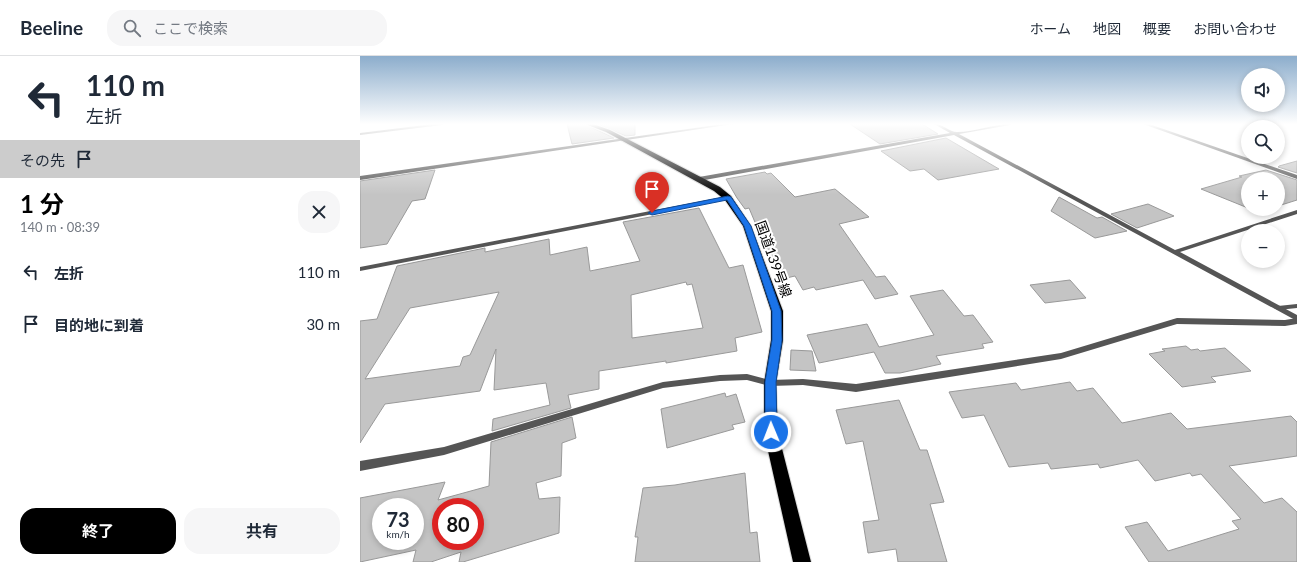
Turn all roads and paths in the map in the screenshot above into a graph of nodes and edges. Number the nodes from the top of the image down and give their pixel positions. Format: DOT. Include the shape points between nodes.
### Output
graph roads {
  1 [pos="566,148"];
  2 [pos="640,148"];
  3 [pos="877,148"];
  4 [pos="979,148"];
  5 [pos="1213,148"];
  6 [pos="1297,177"];
  7 [pos="360,178"];
  8 [pos="699,179"];
  9 [pos="728,198"];
  10 [pos="1297,212"];
  11 [pos="1174,252"];
  12 [pos="360,269"];
  13 [pos="1297,306"];
  14 [pos="1278,308"];
  15 [pos="1297,318"];
  16 [pos="1297,322"];
  17 [pos="770,382"];
  18 [pos="360,466"];
  19 [pos="802,562"];
  1 -- 7 [label="street"];
  2 -- 8 [label="highway, 国道139号線"];
  3 -- 8 [label="street"];
  4 -- 11 [label="street"];
  5 -- 6 [label="street"];
  8 -- 9 [label="highway, 国道139号線"];
  9 -- 12 [label="street"];
  9 -- 17 [label="highway, 国道139号線" via="747,226 777,311 777,340"];
  10 -- 11 [label="street"];
  11 -- 14 [label="street"];
  13 -- 14 [label="street"];
  14 -- 15 [label="street"];
  16 -- 17 [label="street" via="1177,321 1061,356 856,388 803,382"];
  17 -- 18 [label="street" via="747,377 663,385 444,451"];
  17 -- 19 [label="highway, 国道139号線" via="771,432"];
}
